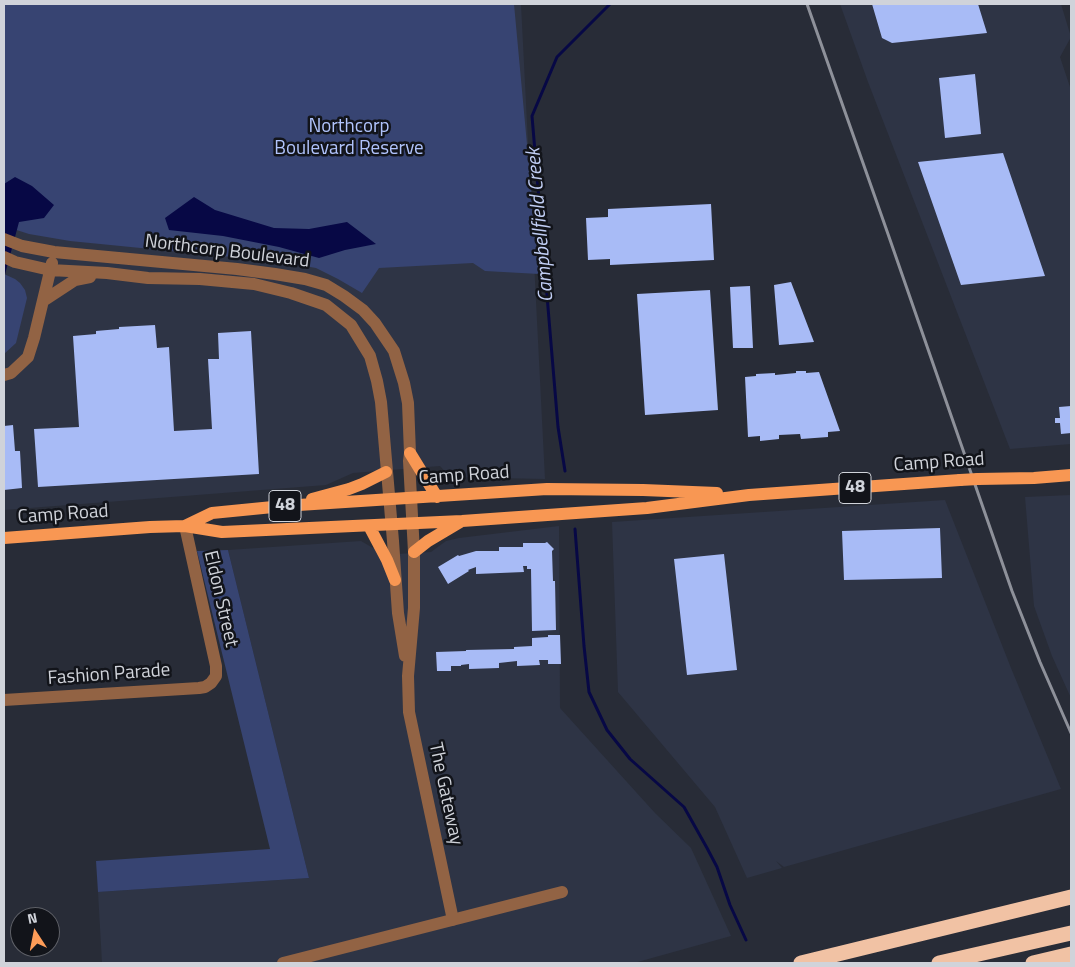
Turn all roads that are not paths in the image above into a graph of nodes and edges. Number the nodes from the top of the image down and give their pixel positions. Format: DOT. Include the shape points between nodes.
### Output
graph roads {
  1 [pos="4,240"];
  2 [pos="54,252"];
  3 [pos="9,259"];
  4 [pos="50,270"];
  5 [pos="108,273"];
  6 [pos="42,301"];
  7 [pos="4,375"];
  8 [pos="410,453"];
  9 [pos="386,472"];
  10 [pos="1071,475"];
  11 [pos="749,495"];
  12 [pos="437,497"];
  13 [pos="410,498"];
  14 [pos="388,500"];
  15 [pos="283,506"];
  16 [pos="462,521"];
  17 [pos="412,524"];
  18 [pos="391,525"];
  19 [pos="186,526"];
  20 [pos="369,526"];
  21 [pos="4,538"];
  22 [pos="414,552"];
  23 [pos="395,580"];
  24 [pos="408,676"];
  25 [pos="214,680"];
  26 [pos="4,700"];
  27 [pos="562,892"];
  28 [pos="1071,897"];
  29 [pos="453,920"];
  30 [pos="1071,932"];
  31 [pos="1071,954"];
  32 [pos="283,963"];
  33 [pos="801,963"];
  34 [pos="939,963"];
  35 [pos="1033,963"];
  1 -- 2 [label="street, Northcorp Boulevard"];
  2 -- 4 [label="street"];
  2 -- 8 [label="street, Northcorp Boulevard" via="246,270 326,285 363,310 394,351 408,403"];
  3 -- 4 [label="street, Northcorp Boulevard"];
  4 -- 5 [label="street, Northcorp Boulevard"];
  4 -- 6 [label="street"];
  5 -- 6 [label="street" via="75,280"];
  5 -- 9 [label="street, Northcorp Boulevard" via="254,284 326,305 351,325 370,356 380,402"];
  6 -- 7 [label="street" via="28,357 11,373"];
  8 -- 12 [label="main road"];
  8 -- 13 [label="street, Northcorp Boulevard"];
  9 -- 14 [label="street, Northcorp Boulevard"];
  9 -- 15 [label="main road" via="349,489"];
  10 -- 11 [label="main road, Camp Road / 48, bridge" via="978,478"];
  11 -- 12 [label="main road, Camp Road / 48" via="576,489"];
  11 -- 16 [label="main road, Camp Road / 48" via="647,508"];
  12 -- 13 [label="main road, Camp Road / 48"];
  13 -- 14 [label="main road, Camp Road / 48"];
  13 -- 17 [label="street, Northcorp Boulevard"];
  14 -- 15 [label="main road, Camp Road / 48"];
  14 -- 18 [label="street, Northcorp Boulevard"];
  15 -- 19 [label="main road, Camp Road / 48" via="212,513"];
  16 -- 17 [label="main road, Camp Road / 48"];
  16 -- 22 [label="main road"];
  17 -- 18 [label="main road, Camp Road / 48"];
  17 -- 22 [label="street, The Gateway"];
  18 -- 20 [label="main road, Camp Road / 48"];
  18 -- 23 [label="street, The Gateway"];
  19 -- 20 [label="main road, Camp Road / 48" via="222,532"];
  19 -- 21 [label="main road, Camp Road / 48"];
  19 -- 25 [label="street, Eldon Street" via="216,666"];
  20 -- 23 [label="main road"];
  22 -- 24 [label="street, The Gateway"];
  23 -- 24 [label="street, The Gateway"];
  24 -- 29 [label="street, The Gateway" via="411,724"];
  25 -- 26 [label="street, Fashion Parade" via="199,688"];
  27 -- 29 [label="street"];
  28 -- 33 [label="highway"];
  29 -- 32 [label="street"];
  30 -- 34 [label="highway"];
  31 -- 35 [label="highway"];
}
